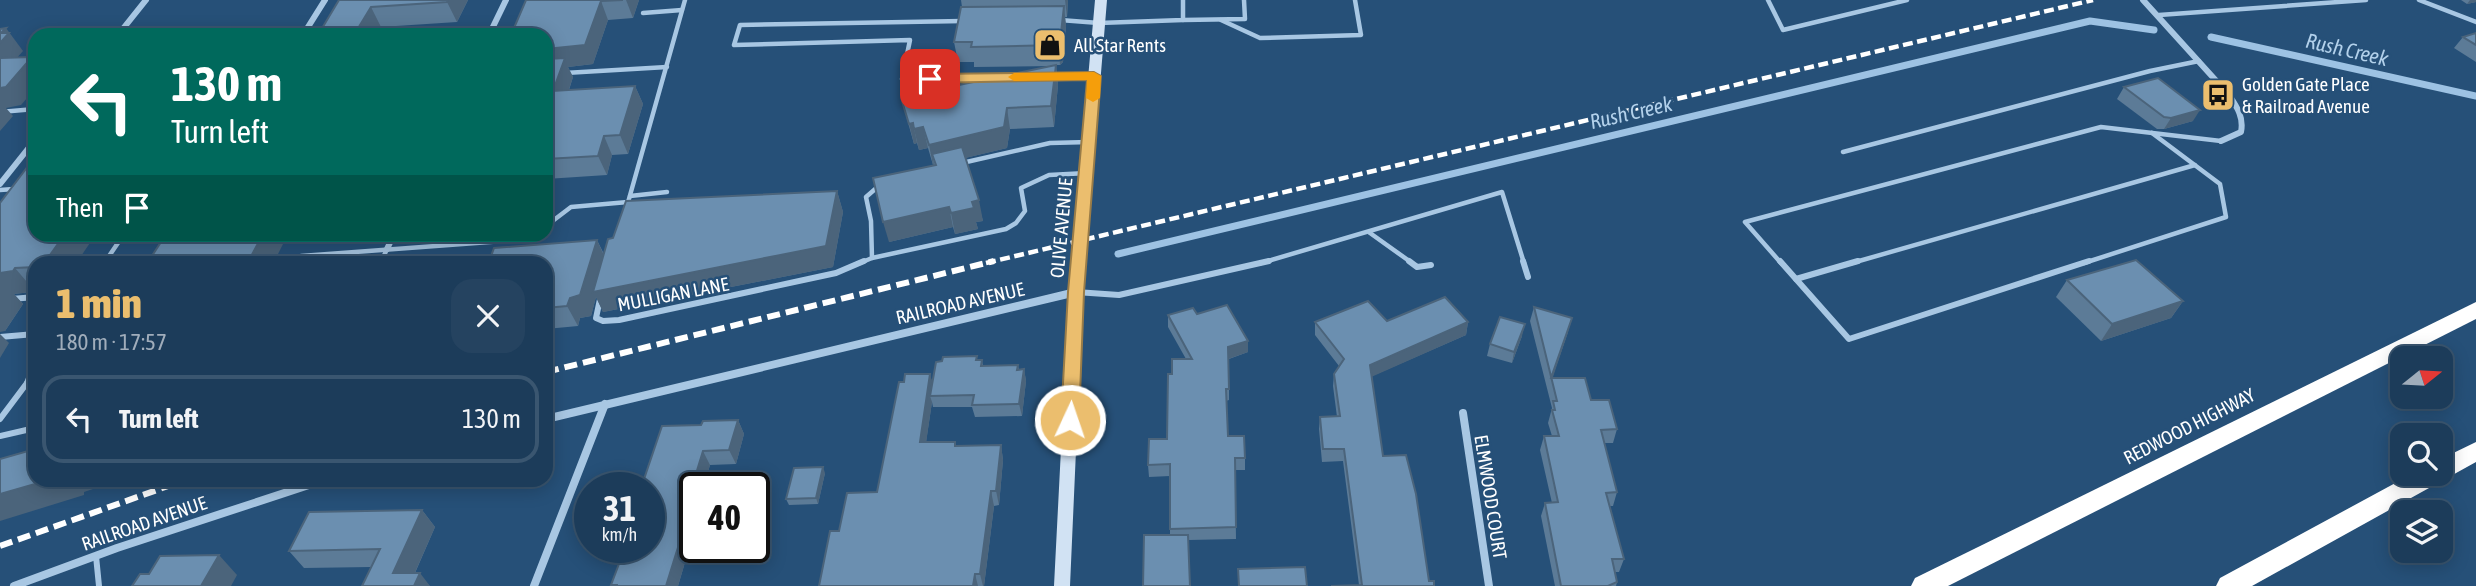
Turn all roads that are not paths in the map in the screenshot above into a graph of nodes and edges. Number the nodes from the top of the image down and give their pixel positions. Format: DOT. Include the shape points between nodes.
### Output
graph roads {
  1 [pos="146,0"];
  2 [pos="325,0"];
  3 [pos="506,0"];
  4 [pos="685,0"];
  5 [pos="1101,0"];
  6 [pos="1183,0"];
  7 [pos="1244,0"];
  8 [pos="1355,0"];
  9 [pos="1768,0"];
  10 [pos="1874,0"];
  11 [pos="1907,0"];
  12 [pos="2143,0"];
  13 [pos="2366,0"];
  14 [pos="2419,0"];
  15 [pos="1881,6"];
  16 [pos="682,10"];
  17 [pos="643,13"];
  18 [pos="2159,15"];
  19 [pos="1050,20"];
  20 [pos="1183,20"];
  21 [pos="1221,20"];
  22 [pos="970,21"];
  23 [pos="2476,22"];
  24 [pos="1099,23"];
  25 [pos="124,28"];
  26 [pos="307,28"];
  27 [pos="492,28"];
  28 [pos="2199,61"];
  29 [pos="667,67"];
  30 [pos="560,74"];
  31 [pos="1094,76"];
  32 [pos="1012,77"];
  33 [pos="1040,77"];
  34 [pos="28,110"];
  35 [pos="0,112"];
  36 [pos="2152,133"];
  37 [pos="2221,141"];
  38 [pos="1089,142"];
  39 [pos="1843,152"];
  40 [pos="28,153"];
  41 [pos="959,164"];
  42 [pos="2195,165"];
  43 [pos="1087,173"];
  44 [pos="884,182"];
  45 [pos="0,184"];
  46 [pos="23,189"];
  47 [pos="0,190"];
  48 [pos="667,192"];
  49 [pos="629,199"];
  50 [pos="624,215"];
  51 [pos="553,220"];
  52 [pos="1370,233"];
  53 [pos="175,242"];
  54 [pos="390,242"];
  55 [pos="487,242"];
  56 [pos="387,249"];
  57 [pos="169,253"];
  58 [pos="301,256"];
  59 [pos="384,256"];
  60 [pos="872,258"];
  61 [pos="1431,265"];
  62 [pos="1528,278"];
  63 [pos="1796,279"];
  64 [pos="603,289"];
  65 [pos="1076,292"];
  66 [pos="28,298"];
  67 [pos="0,300"];
  68 [pos="2476,310"];
  69 [pos="28,335"];
  70 [pos="0,337"];
  71 [pos="28,386"];
  72 [pos="605,404"];
  73 [pos="1463,413"];
  74 [pos="553,417"];
  75 [pos="0,419"];
  76 [pos="28,430"];
  77 [pos="0,436"];
  78 [pos="2476,452"];
  79 [pos="2453,464"];
  80 [pos="2411,486"];
  81 [pos="303,487"];
  82 [pos="96,556"];
  83 [pos="14,586"];
  84 [pos="99,586"];
  85 [pos="534,586"];
  86 [pos="1062,586"];
  87 [pos="1489,586"];
  88 [pos="1924,586"];
  89 [pos="2229,586"];
  1 -- 25 [label="street"];
  2 -- 26 [label="street"];
  3 -- 27 [label="street"];
  4 -- 16 [label="lane"];
  5 -- 24 [label="street, OLIVE AVENUE"];
  6 -- 20 [label="lane"];
  7 -- 21 [label="lane" via="1245,19"];
  8 -- 21 [label="lane" via="1362,36 1260,38"];
  9 -- 15 [label="lane" via="1783,30"];
  10 -- 15 [label="lane"];
  11 -- 15 [label="lane"];
  12 -- 18 [label="street"];
  13 -- 18 [label="lane"];
  14 -- 23 [label="lane"];
  16 -- 17 [label="lane"];
  16 -- 29 [label="lane"];
  18 -- 28 [label="street"];
  19 -- 24 [label="lane"];
  20 -- 21 [label="lane"];
  20 -- 24 [label="lane"];
  22 -- 32 [label="lane" via="740,24 734,45 909,40 902,79"];
  24 -- 31 [label="street, OLIVE AVENUE"];
  28 -- 37 [label="street" via="2229,95 2244,124 2241,132"];
  28 -- 39 [label="lane"];
  29 -- 30 [label="lane"];
  29 -- 49 [label="lane"];
  31 -- 33 [label="lane"];
  31 -- 38 [label="street, OLIVE AVENUE"];
  34 -- 35 [label="lane"];
  36 -- 37 [label="lane"];
  36 -- 42 [label="lane"];
  36 -- 63 [label="lane" via="2102,127 1745,222"];
  38 -- 41 [label="lane" via="1050,143"];
  38 -- 43 [label="street, OLIVE AVENUE"];
  40 -- 45 [label="street"];
  42 -- 63 [label="lane"];
  42 -- 63 [label="lane" via="2220,184 2226,217 1849,339"];
  43 -- 60 [label="lane" via="1049,175 1021,188 1024,211 1006,229"];
  43 -- 65 [label="street, OLIVE AVENUE"];
  44 -- 60 [label="lane" via="866,197"];
  46 -- 47 [label="lane"];
  48 -- 49 [label="lane"];
  49 -- 50 [label="lane"];
  49 -- 51 [label="lane" via="571,206"];
  52 -- 61 [label="lane" via="1418,267"];
  52 -- 62 [label="lane, RAILROAD AVENUE" via="1502,192"];
  52 -- 65 [label="lane, RAILROAD AVENUE" via="1288,257 1119,295"];
  53 -- 57 [label="lane"];
  54 -- 56 [label="street"];
  55 -- 56 [label="lane"];
  56 -- 58 [label="lane"];
  56 -- 59 [label="lane"];
  60 -- 64 [label="lane, MULLIGAN LANE" via="836,273 619,320 596,318"];
  65 -- 72 [label="street, RAILROAD AVENUE"];
  65 -- 86 [label="street, OLIVE AVENUE"];
  66 -- 67 [label="lane"];
  68 -- 88 [label="highway, REDWOOD HIGHWAY"];
  69 -- 70 [label="lane"];
  71 -- 75 [label="lane"];
  72 -- 74 [label="street, RAILROAD AVENUE"];
  72 -- 85 [label="street"];
  73 -- 87 [label="street, ELMWOOD COURT"];
  76 -- 77 [label="lane"];
  78 -- 79 [label="highway"];
  80 -- 89 [label="highway"];
  81 -- 82 [label="street, RAILROAD AVENUE"];
  82 -- 83 [label="street, RAILROAD AVENUE"];
  82 -- 84 [label="lane"];
}
